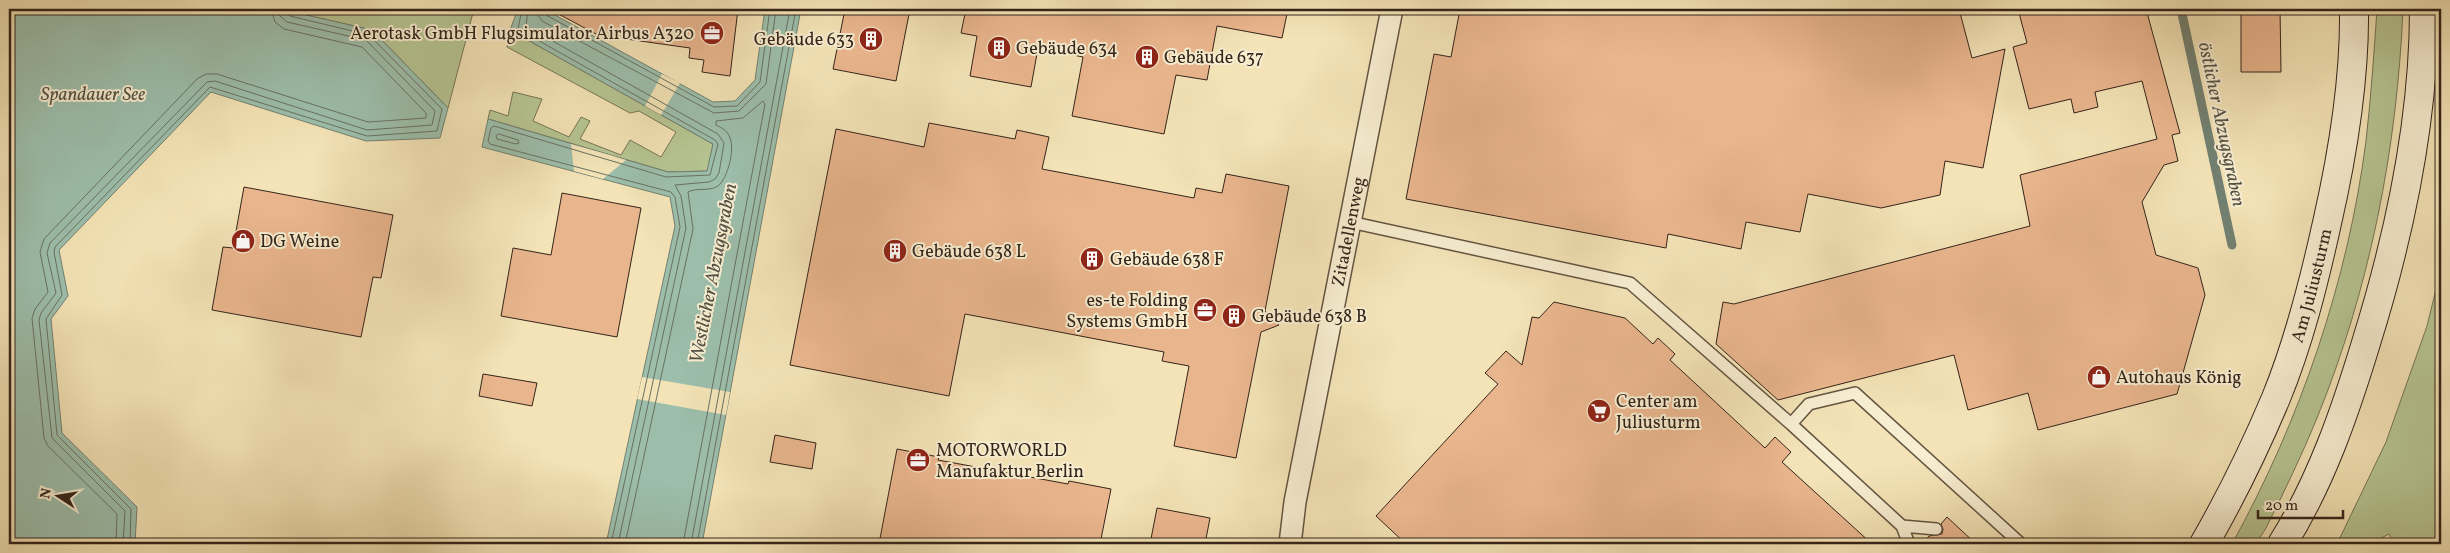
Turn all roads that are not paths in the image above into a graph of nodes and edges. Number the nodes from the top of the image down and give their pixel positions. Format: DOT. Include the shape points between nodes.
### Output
graph roads {
  1 [pos="1392,9"];
  2 [pos="2354,9"];
  3 [pos="2424,9"];
  4 [pos="2433,44"];
  5 [pos="1350,222"];
  6 [pos="1791,424"];
  7 [pos="1902,526"];
  8 [pos="1936,529"];
  9 [pos="1290,544"];
  10 [pos="1909,544"];
  11 [pos="2021,544"];
  12 [pos="2204,544"];
  13 [pos="2282,544"];
  1 -- 5 [label="street, Zitadellenweg"];
  2 -- 12 [label="main road, Am Juliusturm" via="2349,101 2338,178 2311,292 2277,397 2230,498"];
  3 -- 4 [label="main road"];
  4 -- 13 [label="main road" via="2407,187 2378,305 2343,418 2294,526"];
  5 -- 6 [label="lane" via="1630,283"];
  5 -- 9 [label="street, Zitadellenweg" via="1295,502"];
  6 -- 7 [label="lane"];
  6 -- 11 [label="lane" via="1809,404 1855,393"];
  7 -- 8 [label="lane"];
  7 -- 10 [label="lane"];
}
